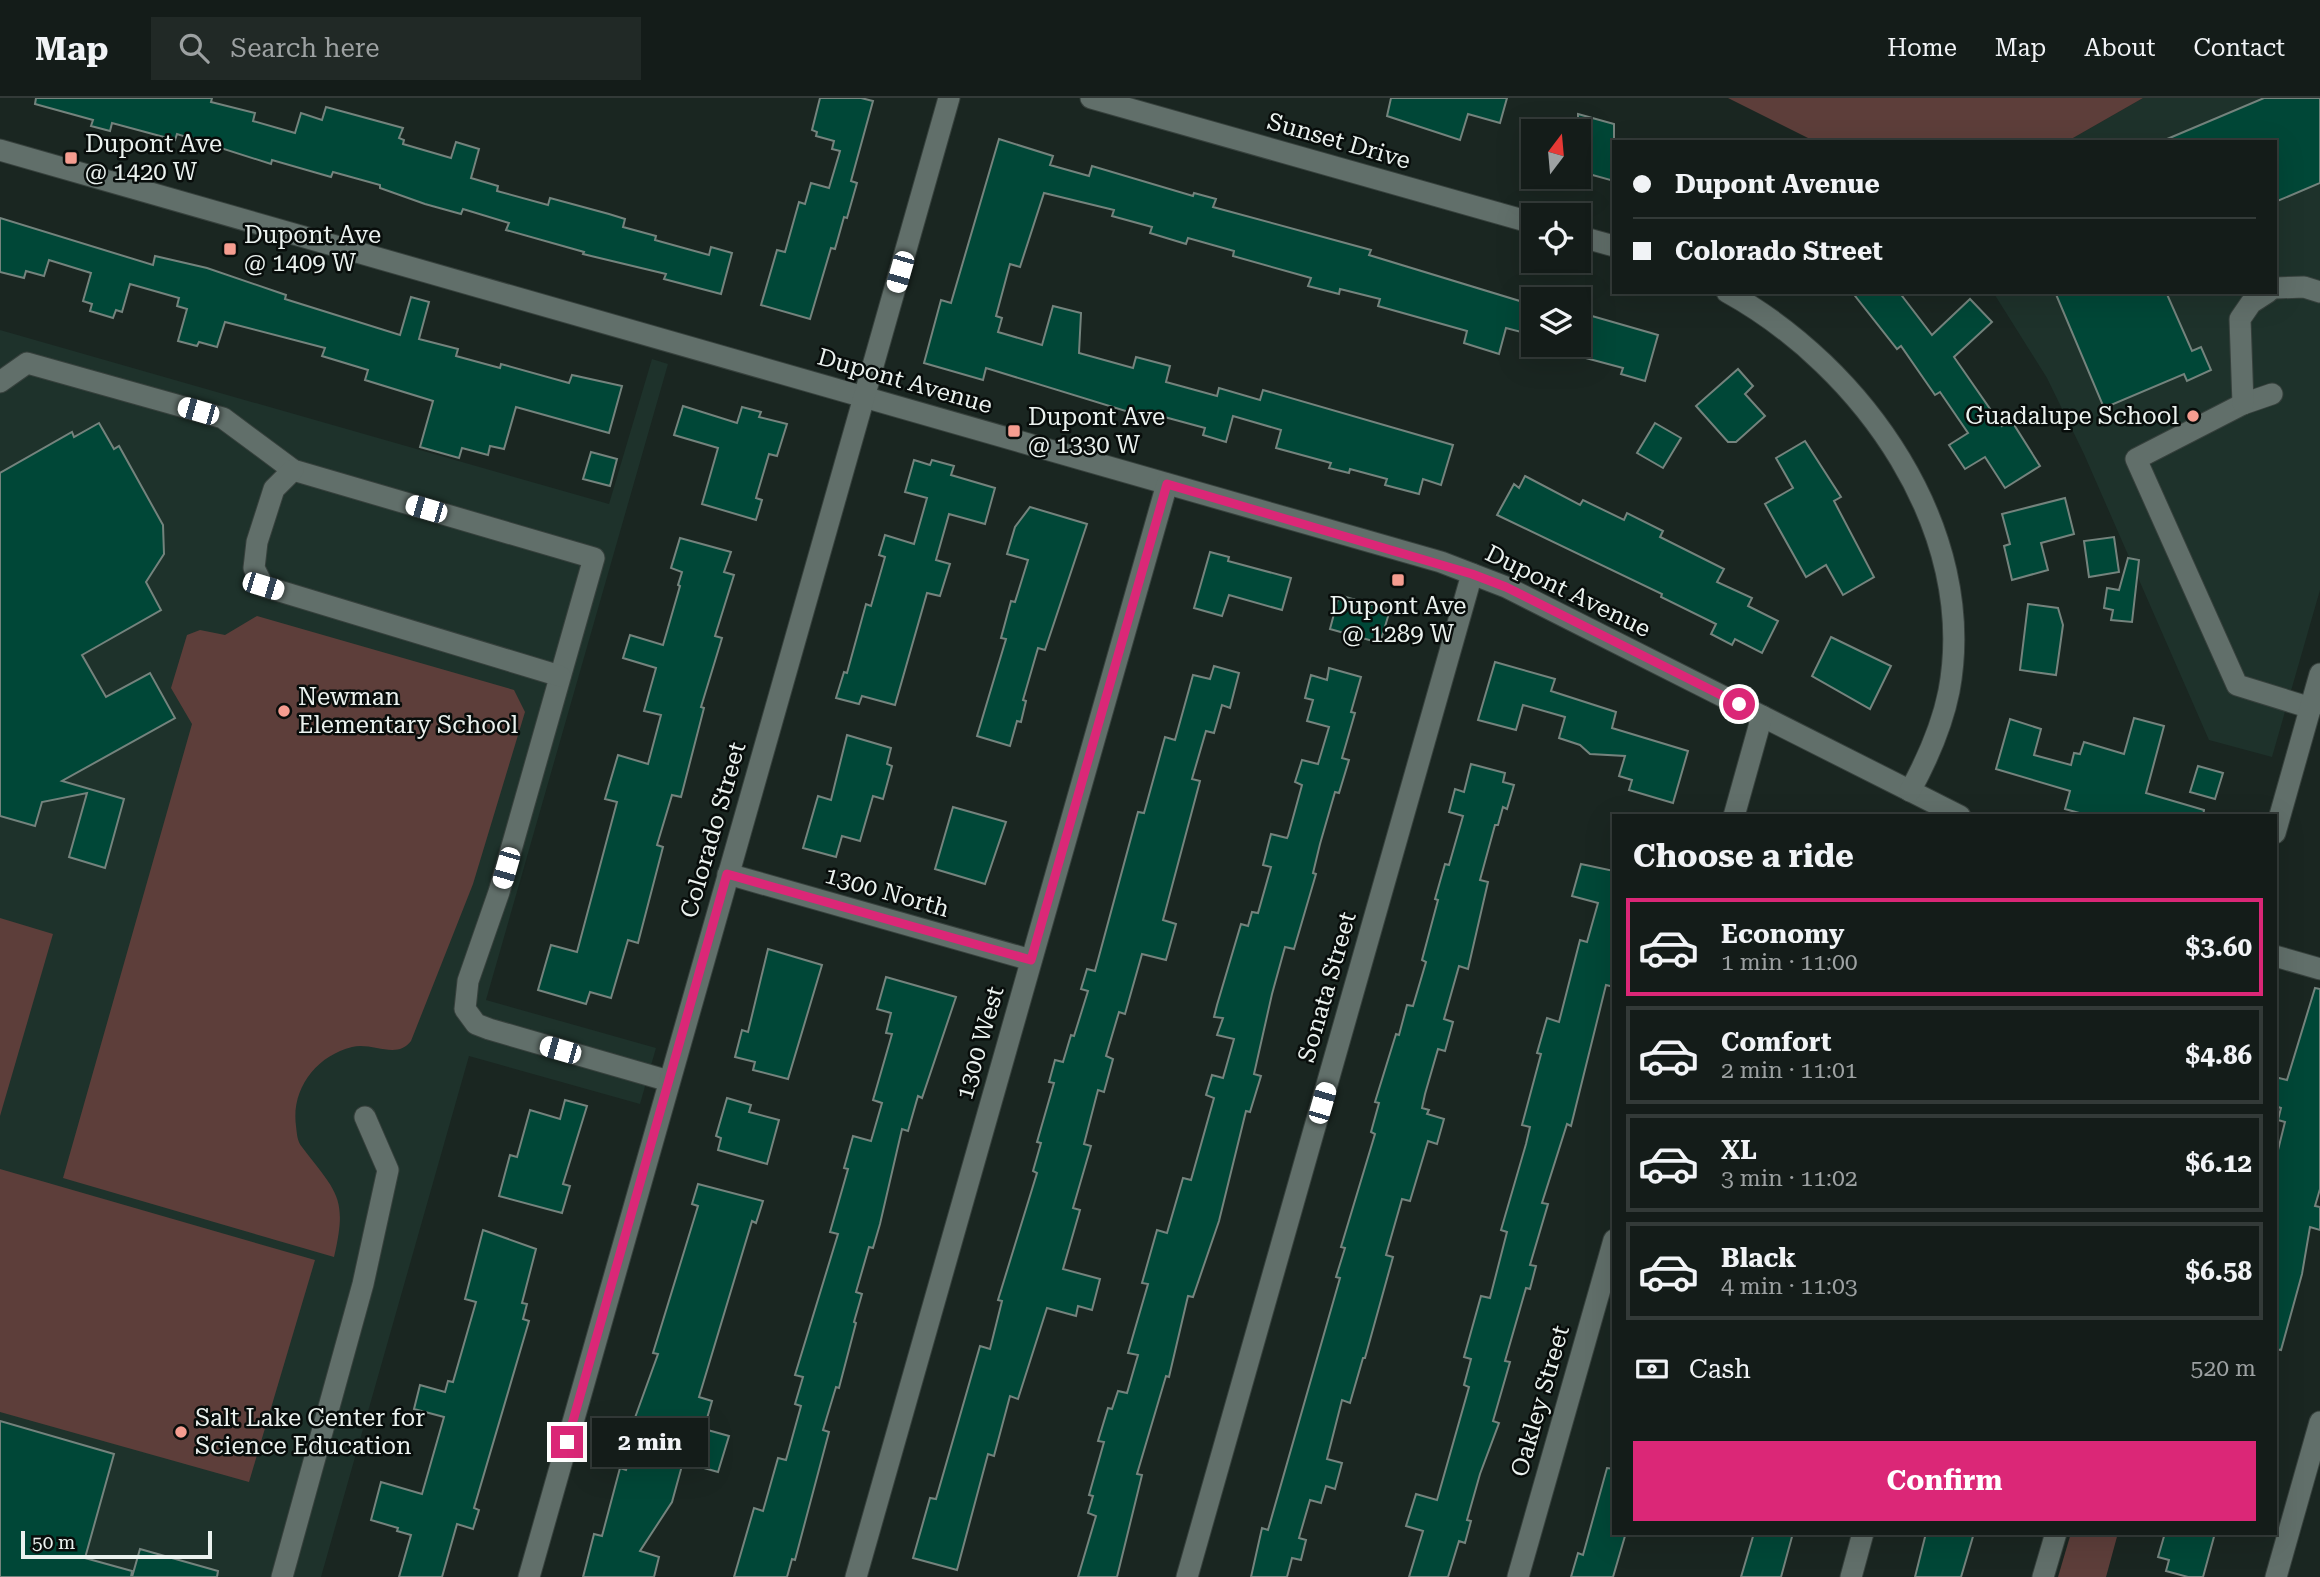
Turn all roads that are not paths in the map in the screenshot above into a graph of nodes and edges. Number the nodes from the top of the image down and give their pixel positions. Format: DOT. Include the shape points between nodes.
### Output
graph roads {
  1 [pos="949,98"];
  2 [pos="1091,98"];
  3 [pos="0,150"];
  4 [pos="1521,220"];
  5 [pos="1591,240"];
  6 [pos="1612,245"];
  7 [pos="2277,288"];
  8 [pos="2320,292"];
  9 [pos="1730,294"];
  10 [pos="2265,294"];
  11 [pos="0,382"];
  12 [pos="2272,394"];
  13 [pos="864,397"];
  14 [pos="2243,404"];
  15 [pos="293,470"];
  16 [pos="1167,484"];
  17 [pos="1472,574"];
  18 [pos="2320,674"];
  19 [pos="560,676"];
  20 [pos="2311,708"];
  21 [pos="1762,716"];
  22 [pos="1910,791"];
  23 [pos="1735,814"];
  24 [pos="1956,814"];
  25 [pos="2277,826"];
  26 [pos="727,874"];
  27 [pos="2277,957"];
  28 [pos="1031,960"];
  29 [pos="2320,969"];
  30 [pos="669,1081"];
  31 [pos="365,1117"];
  32 [pos="1612,1247"];
  33 [pos="2320,1422"];
  34 [pos="1862,1535"];
  35 [pos="2055,1535"];
  36 [pos="282,1577"];
  37 [pos="529,1577"];
  38 [pos="856,1577"];
  39 [pos="1186,1577"];
  40 [pos="1518,1577"];
  41 [pos="1851,1577"];
  42 [pos="2043,1577"];
  43 [pos="2276,1577"];
  1 -- 13 [label="street, Colorado Street"];
  2 -- 4 [label="street, Sunset Drive"];
  3 -- 13 [label="street, Dupont Avenue"];
  5 -- 6 [label="street"];
  7 -- 8 [label="street"];
  9 -- 22 [label="street" via="1780,324 1841,382 1893,447 1931,526 1949,587 1951,668 1940,723"];
  10 -- 14 [label="street" via="2239,319"];
  11 -- 15 [label="street" via="27,363 223,418"];
  12 -- 14 [label="street"];
  13 -- 16 [label="street, Dupont Avenue"];
  13 -- 26 [label="street, Colorado Street"];
  14 -- 20 [label="street" via="2136,459 2237,685"];
  15 -- 19 [label="street" via="594,558"];
  15 -- 19 [label="street" via="274,489 257,542 254,568 263,586"];
  16 -- 17 [label="street, Dupont Avenue"];
  16 -- 28 [label="street, 1300 West"];
  17 -- 21 [label="street, Dupont Avenue"];
  17 -- 39 [label="street, Sonata Street"];
  18 -- 20 [label="street"];
  19 -- 30 [label="street" via="499,892 468,981 465,1009 476,1024 489,1029"];
  20 -- 25 [label="street"];
  21 -- 22 [label="street, Dupont Avenue"];
  21 -- 23 [label="street"];
  22 -- 24 [label="street, Dupont Avenue"];
  26 -- 28 [label="street, 1300 North"];
  26 -- 30 [label="street, Colorado Street"];
  27 -- 29 [label="street"];
  28 -- 38 [label="street, 1300 West"];
  30 -- 37 [label="street, Colorado Street"];
  31 -- 36 [label="street" via="388,1170 363,1284"];
  32 -- 40 [label="street, Oakley Street"];
  33 -- 43 [label="street"];
  34 -- 41 [label="street"];
  35 -- 42 [label="street"];
}
